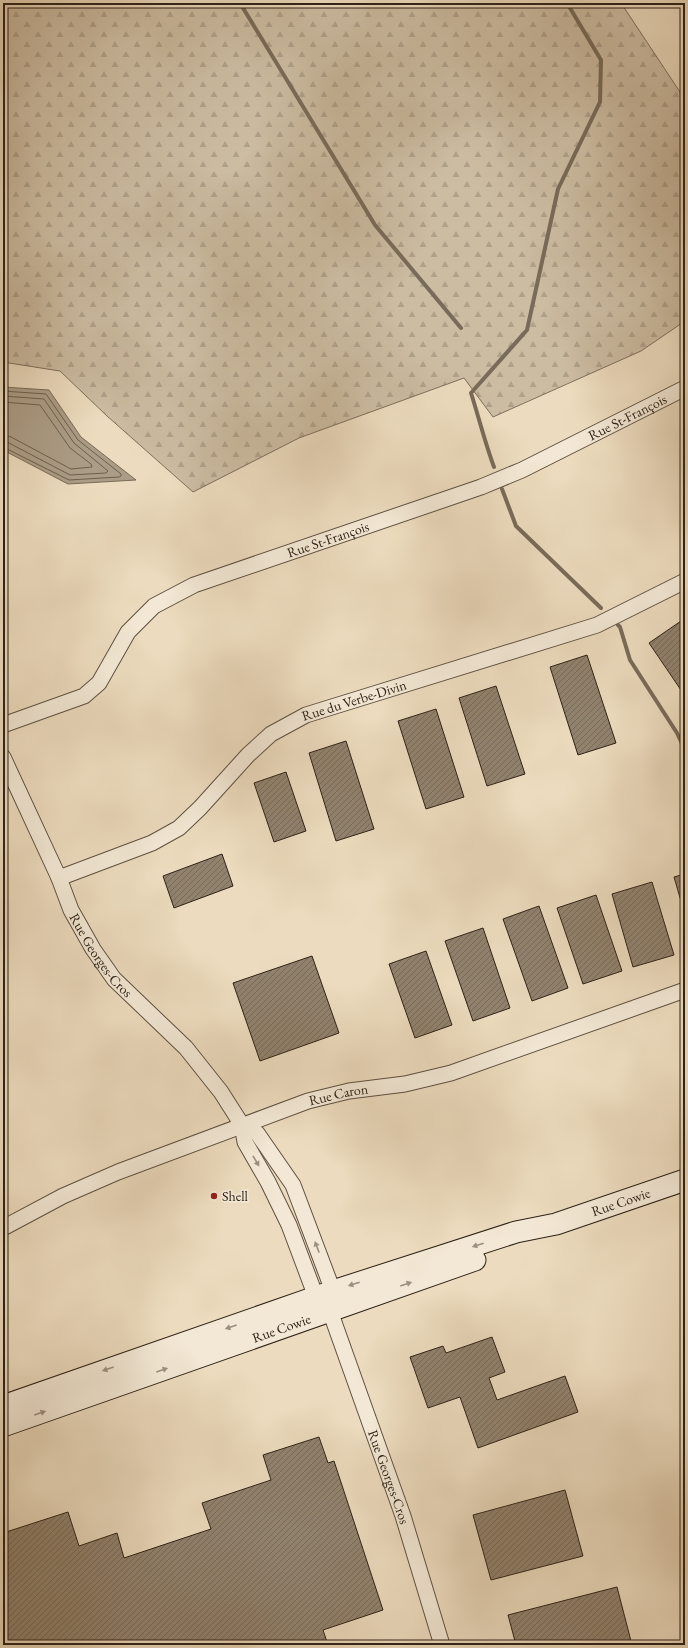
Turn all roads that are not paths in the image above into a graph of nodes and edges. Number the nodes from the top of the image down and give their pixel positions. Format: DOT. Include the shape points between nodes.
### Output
graph roads {
  1 [pos="685,388"];
  2 [pos="685,581"];
  3 [pos="3,725"];
  4 [pos="3,757"];
  5 [pos="59,878"];
  6 [pos="685,990"];
  7 [pos="242,1125"];
  8 [pos="685,1180"];
  9 [pos="299,1201"];
  10 [pos="282,1210"];
  11 [pos="3,1228"];
  12 [pos="326,1300"];
  13 [pos="3,1406"];
  14 [pos="3,1426"];
  15 [pos="442,1645"];
  1 -- 3 [label="street, Rue St-François" via="522,470 481,487 194,585 154,606 128,632 99,683 84,696"];
  2 -- 5 [label="street, Rue du Verbe-Divin" via="597,625 306,715 271,734 179,828 152,843"];
  4 -- 5 [label="street, Rue Georges-Cros"];
  5 -- 7 [label="street, Rue Georges-Cros" via="78,923 114,978 186,1048 221,1092"];
  6 -- 7 [label="street, Rue Caron" via="451,1073 406,1084 349,1091 308,1100"];
  7 -- 9 [label="street, Rue Georges-Cros" via="257,1133 293,1185"];
  7 -- 10 [label="street, Rue Georges-Cros, one-way" via="244,1142"];
  7 -- 11 [label="street, Rue Caron" via="118,1172 63,1196"];
  8 -- 12 [label="main road, Rue Cowie" via="556,1224 520,1244"];
  9 -- 10 [label="street"];
  12 -- 9 [label="street, Rue Georges-Cros, one-way"];
  10 -- 12 [label="street, Rue Georges-Cros"];
  12 -- 13 [label="main road, Rue Cowie, one-way"];
  14 -- 12 [label="main road, Rue Cowie, one-way"];
  12 -- 15 [label="street, Rue Georges-Cros" via="402,1516"];
}
